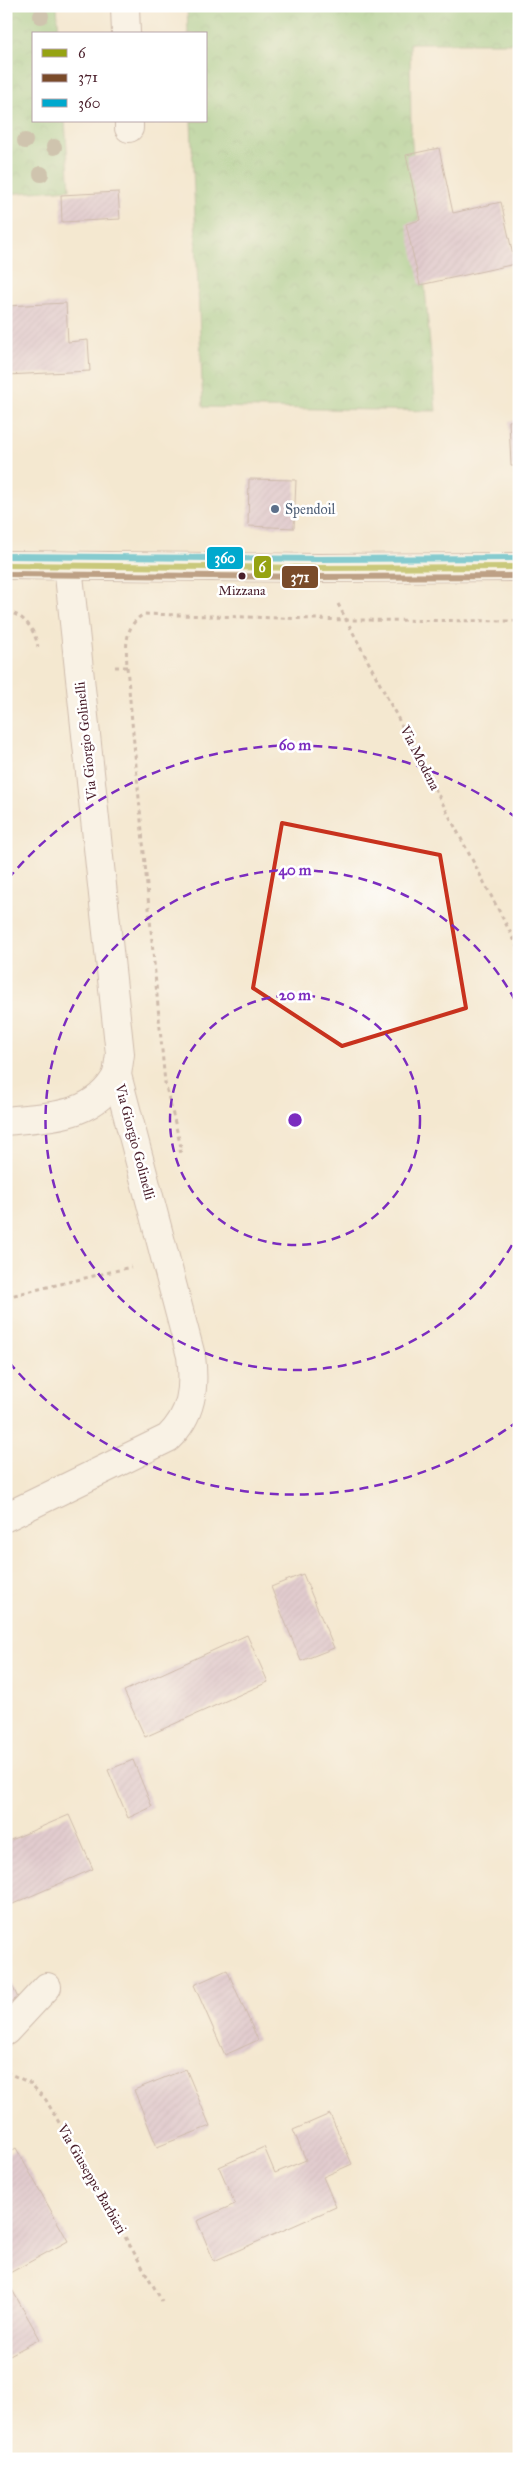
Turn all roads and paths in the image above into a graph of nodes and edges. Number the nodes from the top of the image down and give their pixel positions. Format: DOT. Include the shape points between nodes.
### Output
graph roads {
  1 [pos="125,6"];
  2 [pos="126,32"];
  3 [pos="6,565"];
  4 [pos="68,566"];
  5 [pos="519,567"];
  6 [pos="318,568"];
  7 [pos="6,612"];
  8 [pos="348,620"];
  9 [pos="519,621"];
  10 [pos="39,652"];
  11 [pos="78,668"];
  12 [pos="519,949"];
  13 [pos="117,1075"];
  14 [pos="6,1121"];
  15 [pos="6,1517"];
  16 [pos="47,1987"];
  17 [pos="6,2031"];
  18 [pos="6,2072"];
  19 [pos="162,2301"];
  1 -- 2 [label="street"];
  3 -- 4 [label="street"];
  4 -- 6 [label="street"];
  4 -- 11 [label="street, Via Giorgio Golinelli"];
  5 -- 6 [label="street"];
  6 -- 8 [label="path, Via Modena"];
  7 -- 10 [label="path" via="24,620 35,632"];
  8 -- 9 [label="path"];
  8 -- 11 [label="path" via="144,614 129,630 127,667"];
  8 -- 12 [label="path, Via Modena"];
  11 -- 13 [label="street, Via Giorgio Golinelli" via="120,1054"];
  13 -- 14 [label="street" via="97,1101 82,1108 67,1114"];
  13 -- 15 [label="street, Via Giorgio Golinelli" via="191,1356 194,1378 190,1405 180,1427 161,1443"];
  16 -- 17 [label="street"];
  18 -- 19 [label="path, Via Giuseppe Barbieri" via="30,2083 46,2100"];
}
